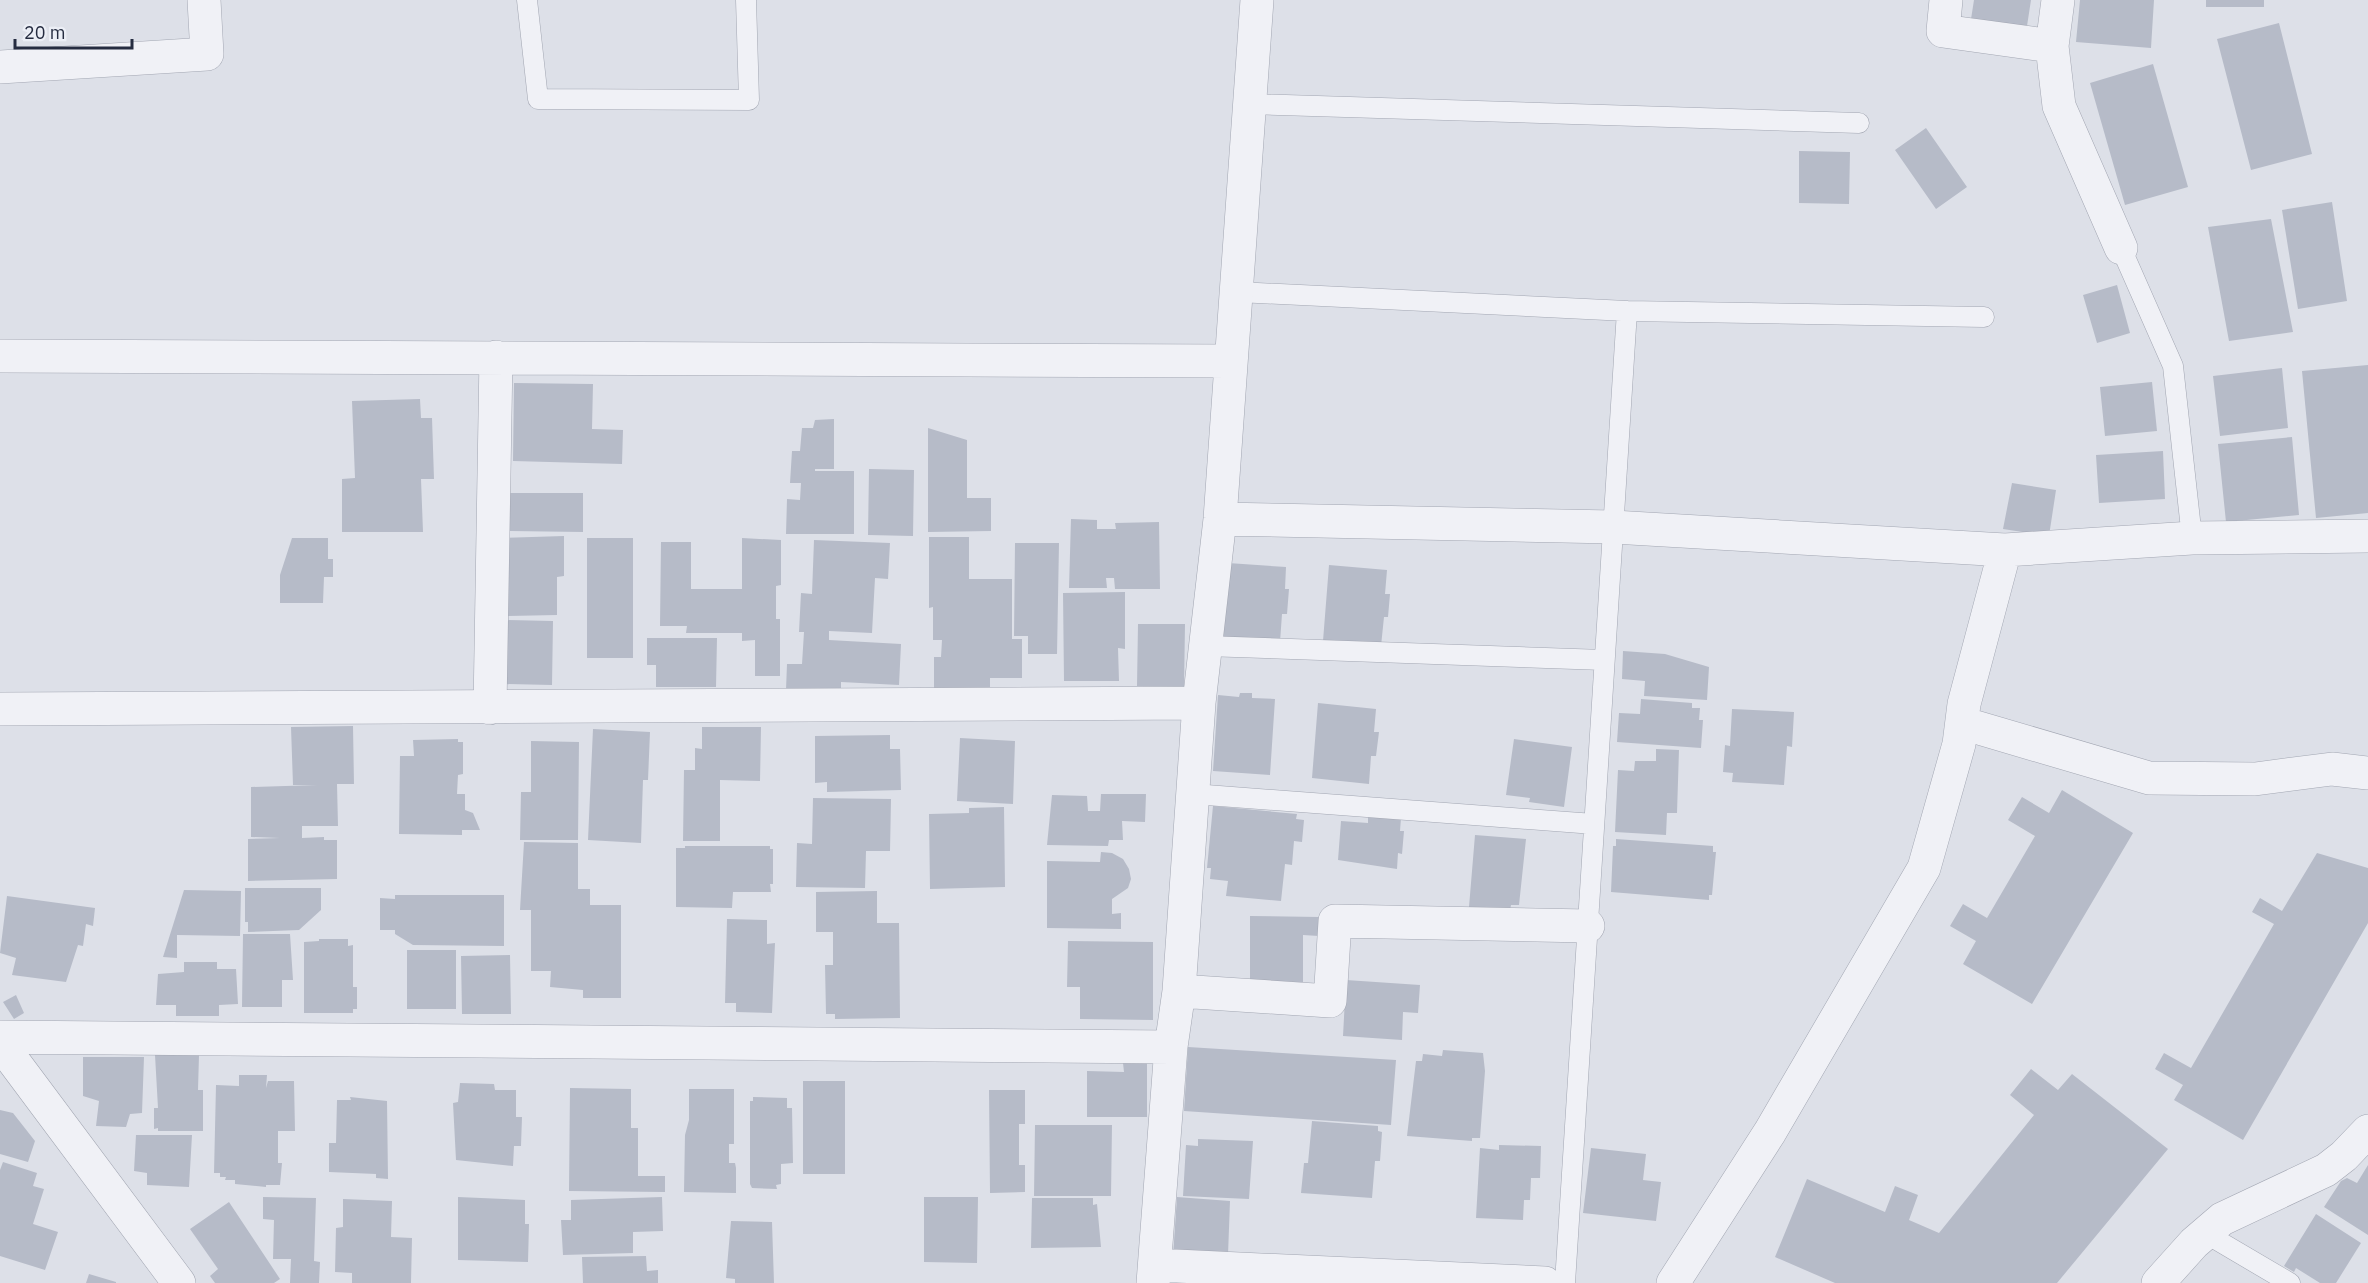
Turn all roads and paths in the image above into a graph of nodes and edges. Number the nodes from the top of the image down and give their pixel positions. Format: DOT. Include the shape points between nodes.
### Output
graph roads {
  1 [pos="204,0"];
  2 [pos="527,0"];
  3 [pos="746,0"];
  4 [pos="1257,0"];
  5 [pos="1946,0"];
  6 [pos="2058,0"];
  7 [pos="2052,46"];
  8 [pos="0,67"];
  9 [pos="1250,104"];
  10 [pos="1859,123"];
  11 [pos="2121,248"];
  12 [pos="1238,292"];
  13 [pos="1627,311"];
  14 [pos="1984,317"];
  15 [pos="0,356"];
  16 [pos="496,357"];
  17 [pos="1231,361"];
  18 [pos="1220,519"];
  19 [pos="1613,526"];
  20 [pos="2368,536"];
  21 [pos="2192,538"];
  22 [pos="2005,550"];
  23 [pos="1205,646"];
  24 [pos="1604,660"];
  25 [pos="1199,703"];
  26 [pos="490,708"];
  27 [pos="0,709"];
  28 [pos="1962,723"];
  29 [pos="2368,773"];
  30 [pos="1193,794"];
  31 [pos="1594,824"];
  32 [pos="1588,926"];
  33 [pos="1179,991"];
  34 [pos="0,1037"];
  35 [pos="0,1043"];
  36 [pos="1171,1047"];
  37 [pos="2368,1131"];
  38 [pos="2205,1233"];
  39 [pos="1154,1274"];
  40 [pos="178,1283"];
  41 [pos="1545,1283"];
  42 [pos="1565,1283"];
  43 [pos="1672,1283"];
  44 [pos="2158,1283"];
  45 [pos="2290,1283"];
  1 -- 8 [label="street" via="207,54"];
  2 -- 3 [label="lane" via="538,99 749,100"];
  4 -- 9 [label="street"];
  5 -- 7 [label="street" via="1942,30"];
  6 -- 7 [label="street"];
  7 -- 11 [label="street" via="2059,106"];
  9 -- 10 [label="lane"];
  9 -- 12 [label="street"];
  11 -- 21 [label="lane" via="2173,366"];
  12 -- 13 [label="lane"];
  12 -- 17 [label="street"];
  13 -- 14 [label="lane"];
  13 -- 19 [label="lane"];
  15 -- 16 [label="street"];
  16 -- 17 [label="street"];
  16 -- 26 [label="street"];
  17 -- 18 [label="street"];
  18 -- 19 [label="street"];
  18 -- 23 [label="street"];
  19 -- 22 [label="street"];
  19 -- 24 [label="lane"];
  20 -- 21 [label="street"];
  21 -- 22 [label="street"];
  22 -- 28 [label="street"];
  23 -- 24 [label="lane"];
  23 -- 25 [label="street"];
  24 -- 31 [label="lane"];
  25 -- 26 [label="street"];
  25 -- 30 [label="street"];
  26 -- 27 [label="street"];
  28 -- 29 [label="street" via="2150,778 2255,779 2332,769"];
  28 -- 43 [label="street" via="1924,868 1770,1132"];
  30 -- 31 [label="lane"];
  30 -- 33 [label="street"];
  31 -- 32 [label="lane"];
  32 -- 33 [label="street" via="1335,921 1330,1001"];
  32 -- 42 [label="lane"];
  33 -- 36 [label="street"];
  34 -- 36 [label="street"];
  35 -- 40 [label="street"];
  36 -- 39 [label="street"];
  37 -- 38 [label="street" via="2326,1170 2238,1210"];
  38 -- 44 [label="street"];
  38 -- 45 [label="lane"];
  39 -- 41 [label="street"];
}
